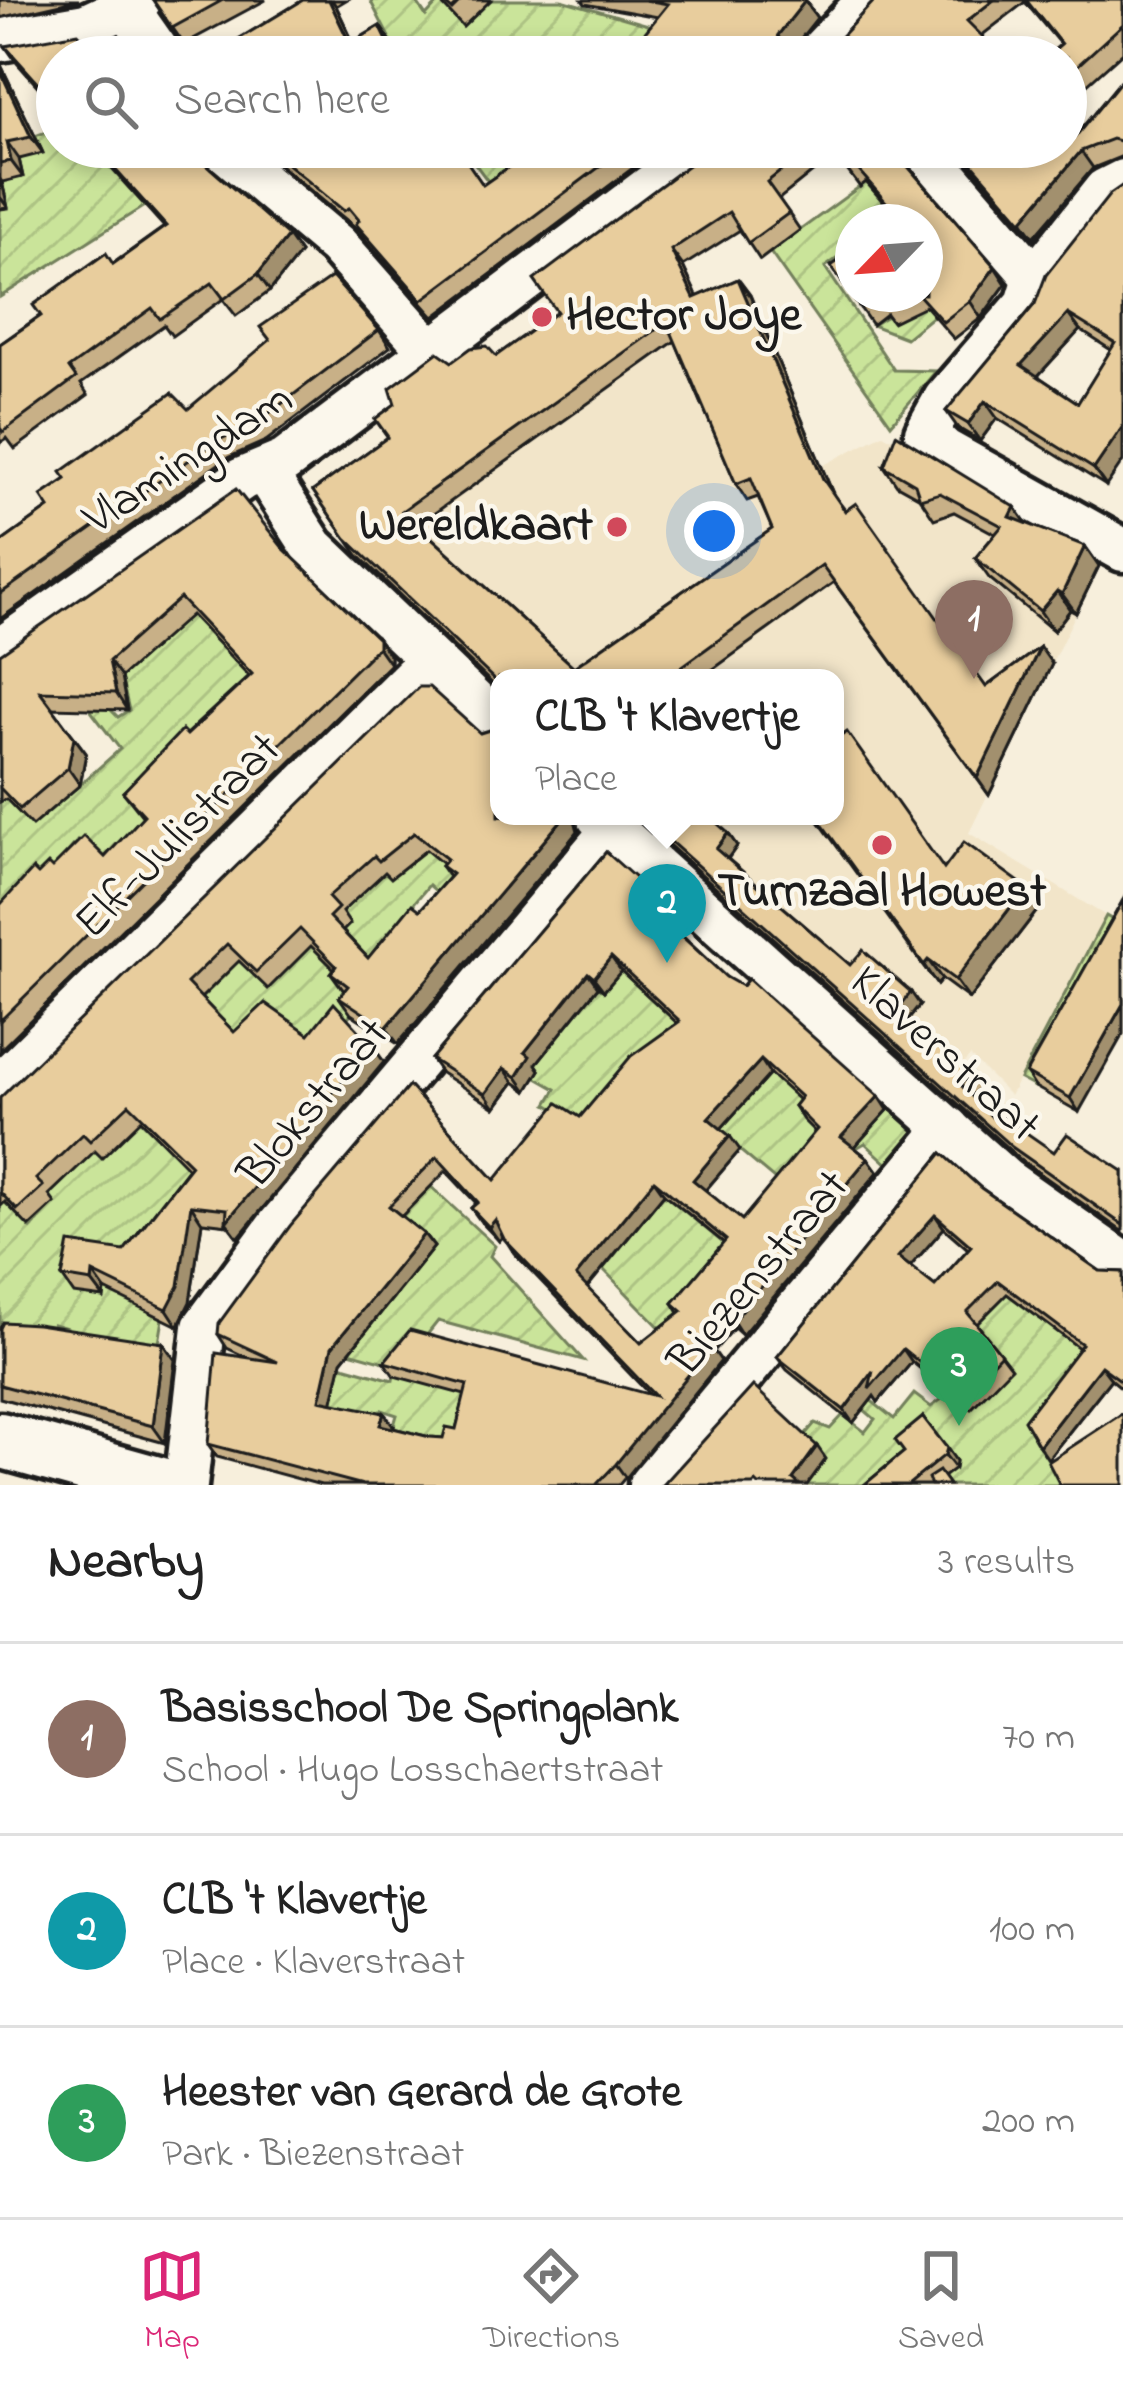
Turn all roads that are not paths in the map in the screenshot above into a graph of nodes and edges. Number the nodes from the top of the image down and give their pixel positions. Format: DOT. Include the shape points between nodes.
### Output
graph roads {
  1 [pos="859,2"];
  2 [pos="134,3"];
  3 [pos="27,26"];
  4 [pos="151,36"];
  5 [pos="839,36"];
  6 [pos="246,168"];
  7 [pos="675,168"];
  8 [pos="940,168"];
  9 [pos="1122,181"];
  10 [pos="1035,278"];
  11 [pos="431,352"];
  12 [pos="264,470"];
  13 [pos="1123,550"];
  14 [pos="0,650"];
  15 [pos="430,661"];
  16 [pos="490,717"];
  17 [pos="603,825"];
  18 [pos="607,825"];
  19 [pos="0,1085"];
  20 [pos="948,1128"];
  21 [pos="1123,1263"];
  22 [pos="0,1440"];
  23 [pos="127,1480"];
  24 [pos="186,1485"];
  25 [pos="650,1485"];
  1 -- 5 [label="street"];
  2 -- 3 [label="street"];
  2 -- 4 [label="street"];
  6 -- 11 [label="street" via="337,245"];
  7 -- 11 [label="street, Vlamingdam"];
  8 -- 10 [label="street"];
  9 -- 10 [label="street"];
  10 -- 13 [label="street" via="1027,304 926,433"];
  11 -- 12 [label="street, Vlamingdam"];
  12 -- 14 [label="street, Vlamingdam"];
  12 -- 15 [label="street" via="313,547"];
  15 -- 16 [label="street"];
  15 -- 19 [label="street, Elf-Julistraat"];
  17 -- 24 [label="street, Blokstraat" via="203,1328"];
  18 -- 20 [label="street, Klaverstraat"];
  20 -- 21 [label="street, Klaverstraat" via="1005,1180"];
  20 -- 25 [label="street, Biezenstraat"];
  22 -- 23 [label="main road"];
}
